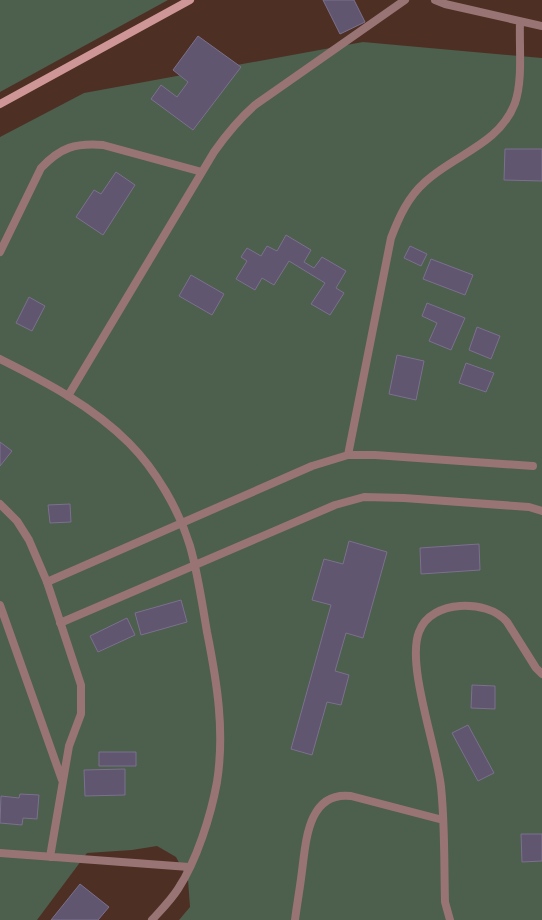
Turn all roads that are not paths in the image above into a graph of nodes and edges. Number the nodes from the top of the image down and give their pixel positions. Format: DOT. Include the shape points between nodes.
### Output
graph roads {
  1 [pos="190,0"];
  2 [pos="405,0"];
  3 [pos="435,0"];
  4 [pos="520,22"];
  5 [pos="542,26"];
  6 [pos="0,104"];
  7 [pos="202,172"];
  8 [pos="0,252"];
  9 [pos="0,359"];
  10 [pos="68,396"];
  11 [pos="348,456"];
  12 [pos="533,466"];
  13 [pos="0,504"];
  14 [pos="542,512"];
  15 [pos="181,524"];
  16 [pos="194,564"];
  17 [pos="47,582"];
  18 [pos="0,605"];
  19 [pos="60,623"];
  20 [pos="542,674"];
  21 [pos="62,781"];
  22 [pos="443,820"];
  23 [pos="0,853"];
  24 [pos="50,857"];
  25 [pos="189,867"];
  26 [pos="152,920"];
  27 [pos="295,920"];
  28 [pos="450,920"];
  1 -- 6 [label="street"];
  2 -- 7 [label="street" via="250,109 228,132"];
  3 -- 4 [label="street"];
  4 -- 5 [label="street"];
  4 -- 11 [label="street" via="518,90 514,105 499,130 488,140 426,180 415,191 391,238"];
  7 -- 8 [label="street" via="103,145 88,144 63,149 41,168"];
  7 -- 10 [label="street"];
  9 -- 10 [label="street"];
  10 -- 15 [label="street" via="92,410 130,443 157,478"];
  11 -- 12 [label="street" via="392,456"];
  11 -- 15 [label="street" via="312,466"];
  13 -- 17 [label="street" via="17,521 29,540"];
  14 -- 16 [label="street" via="529,507 364,497 335,505"];
  15 -- 16 [label="street"];
  15 -- 17 [label="street"];
  16 -- 19 [label="street"];
  16 -- 25 [label="street" via="216,677 221,748 207,819"];
  17 -- 19 [label="street"];
  18 -- 21 [label="street"];
  19 -- 21 [label="street" via="81,685 81,714 69,746"];
  20 -- 22 [label="street" via="507,622 492,611 478,607 450,607 433,614 424,622 415,650 417,671 439,772"];
  21 -- 24 [label="street"];
  22 -- 27 [label="street" via="351,796 325,803 310,823"];
  22 -- 28 [label="street" via="445,902"];
  23 -- 24 [label="street"];
  24 -- 25 [label="street"];
  25 -- 26 [label="street" via="178,889"];
}
